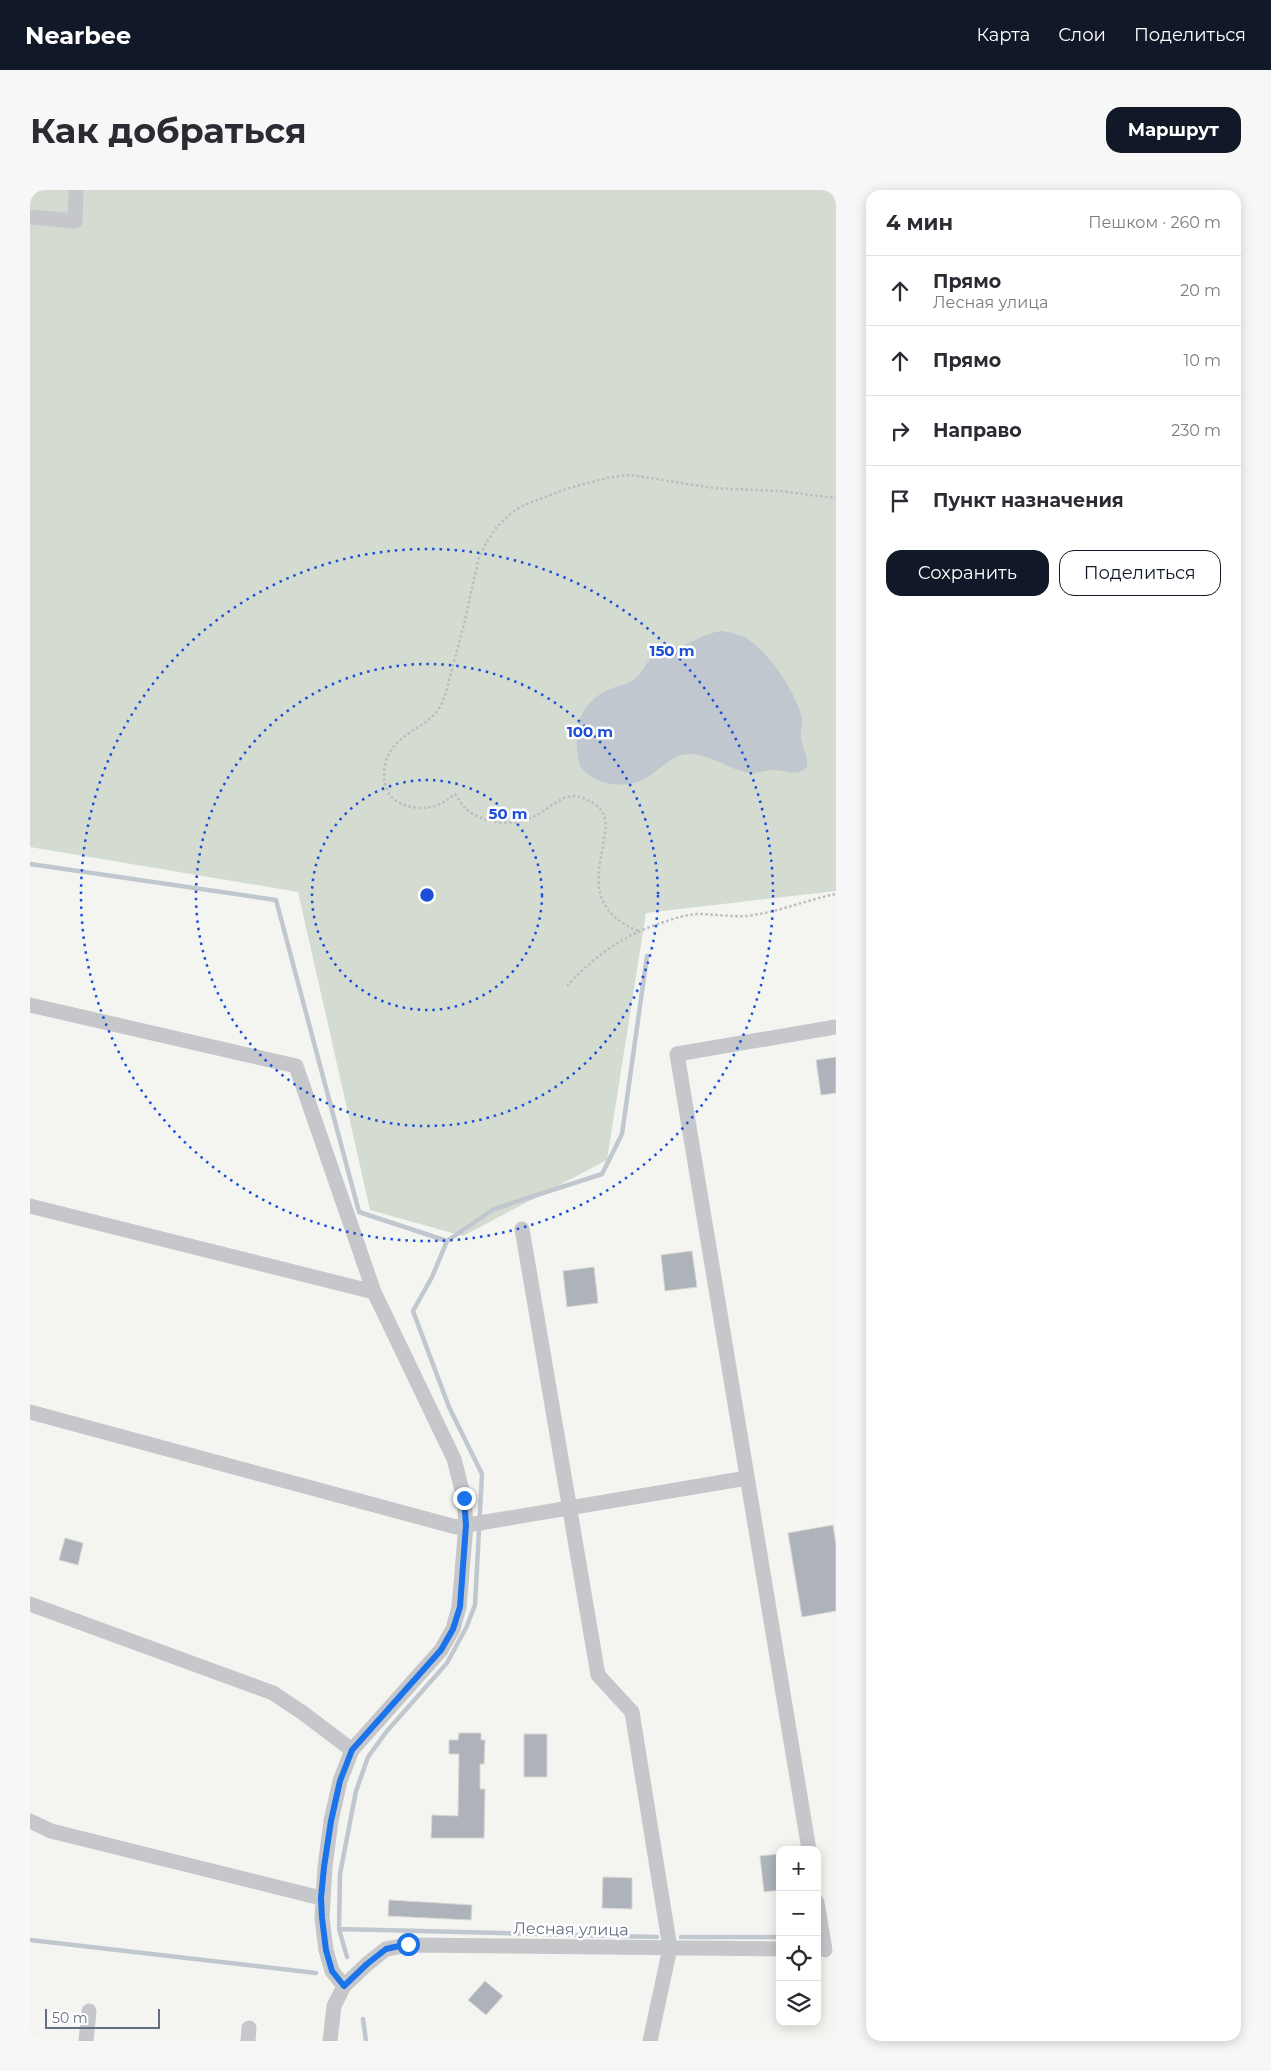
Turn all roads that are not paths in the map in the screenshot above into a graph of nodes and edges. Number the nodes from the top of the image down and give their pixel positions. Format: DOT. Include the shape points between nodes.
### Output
graph roads {
  1 [pos="76,190"];
  2 [pos="30,217"];
  3 [pos="30,1004"];
  4 [pos="836,1027"];
  5 [pos="30,1206"];
  6 [pos="522,1229"];
  7 [pos="374,1292"];
  8 [pos="30,1412"];
  9 [pos="747,1478"];
  10 [pos="568,1508"];
  11 [pos="466,1525"];
  12 [pos="30,1604"];
  13 [pos="352,1750"];
  14 [pos="30,1821"];
  15 [pos="807,1846"];
  16 [pos="321,1898"];
  17 [pos="821,1923"];
  18 [pos="670,1948"];
  19 [pos="776,1949"];
  20 [pos="826,1949"];
  21 [pos="344,1986"];
  22 [pos="89,2011"];
  23 [pos="86,2041"];
  24 [pos="330,2041"];
  25 [pos="650,2041"];
  1 -- 2 [label="street" via="75,222"];
  3 -- 7 [label="street" via="296,1066"];
  4 -- 9 [label="street" via="677,1054"];
  5 -- 7 [label="street"];
  6 -- 10 [label="street"];
  7 -- 11 [label="street" via="454,1459 464,1498"];
  8 -- 11 [label="street" via="456,1527"];
  9 -- 10 [label="street"];
  9 -- 15 [label="street"];
  10 -- 11 [label="street"];
  10 -- 18 [label="street" via="598,1675 632,1712"];
  11 -- 13 [label="street" via="460,1607 453,1629 441,1650"];
  12 -- 13 [label="street" via="273,1693"];
  13 -- 16 [label="street" via="340,1781 331,1821"];
  14 -- 16 [label="street" via="51,1831"];
  16 -- 21 [label="street" via="326,1950 332,1971"];
  17 -- 20 [label="street"];
  18 -- 19 [label="street, Лесная улица"];
  18 -- 21 [label="street, Лесная улица" via="408,1944 386,1949"];
  18 -- 25 [label="street"];
  21 -- 24 [label="street" via="334,2006"];
  22 -- 23 [label="street"];
}
